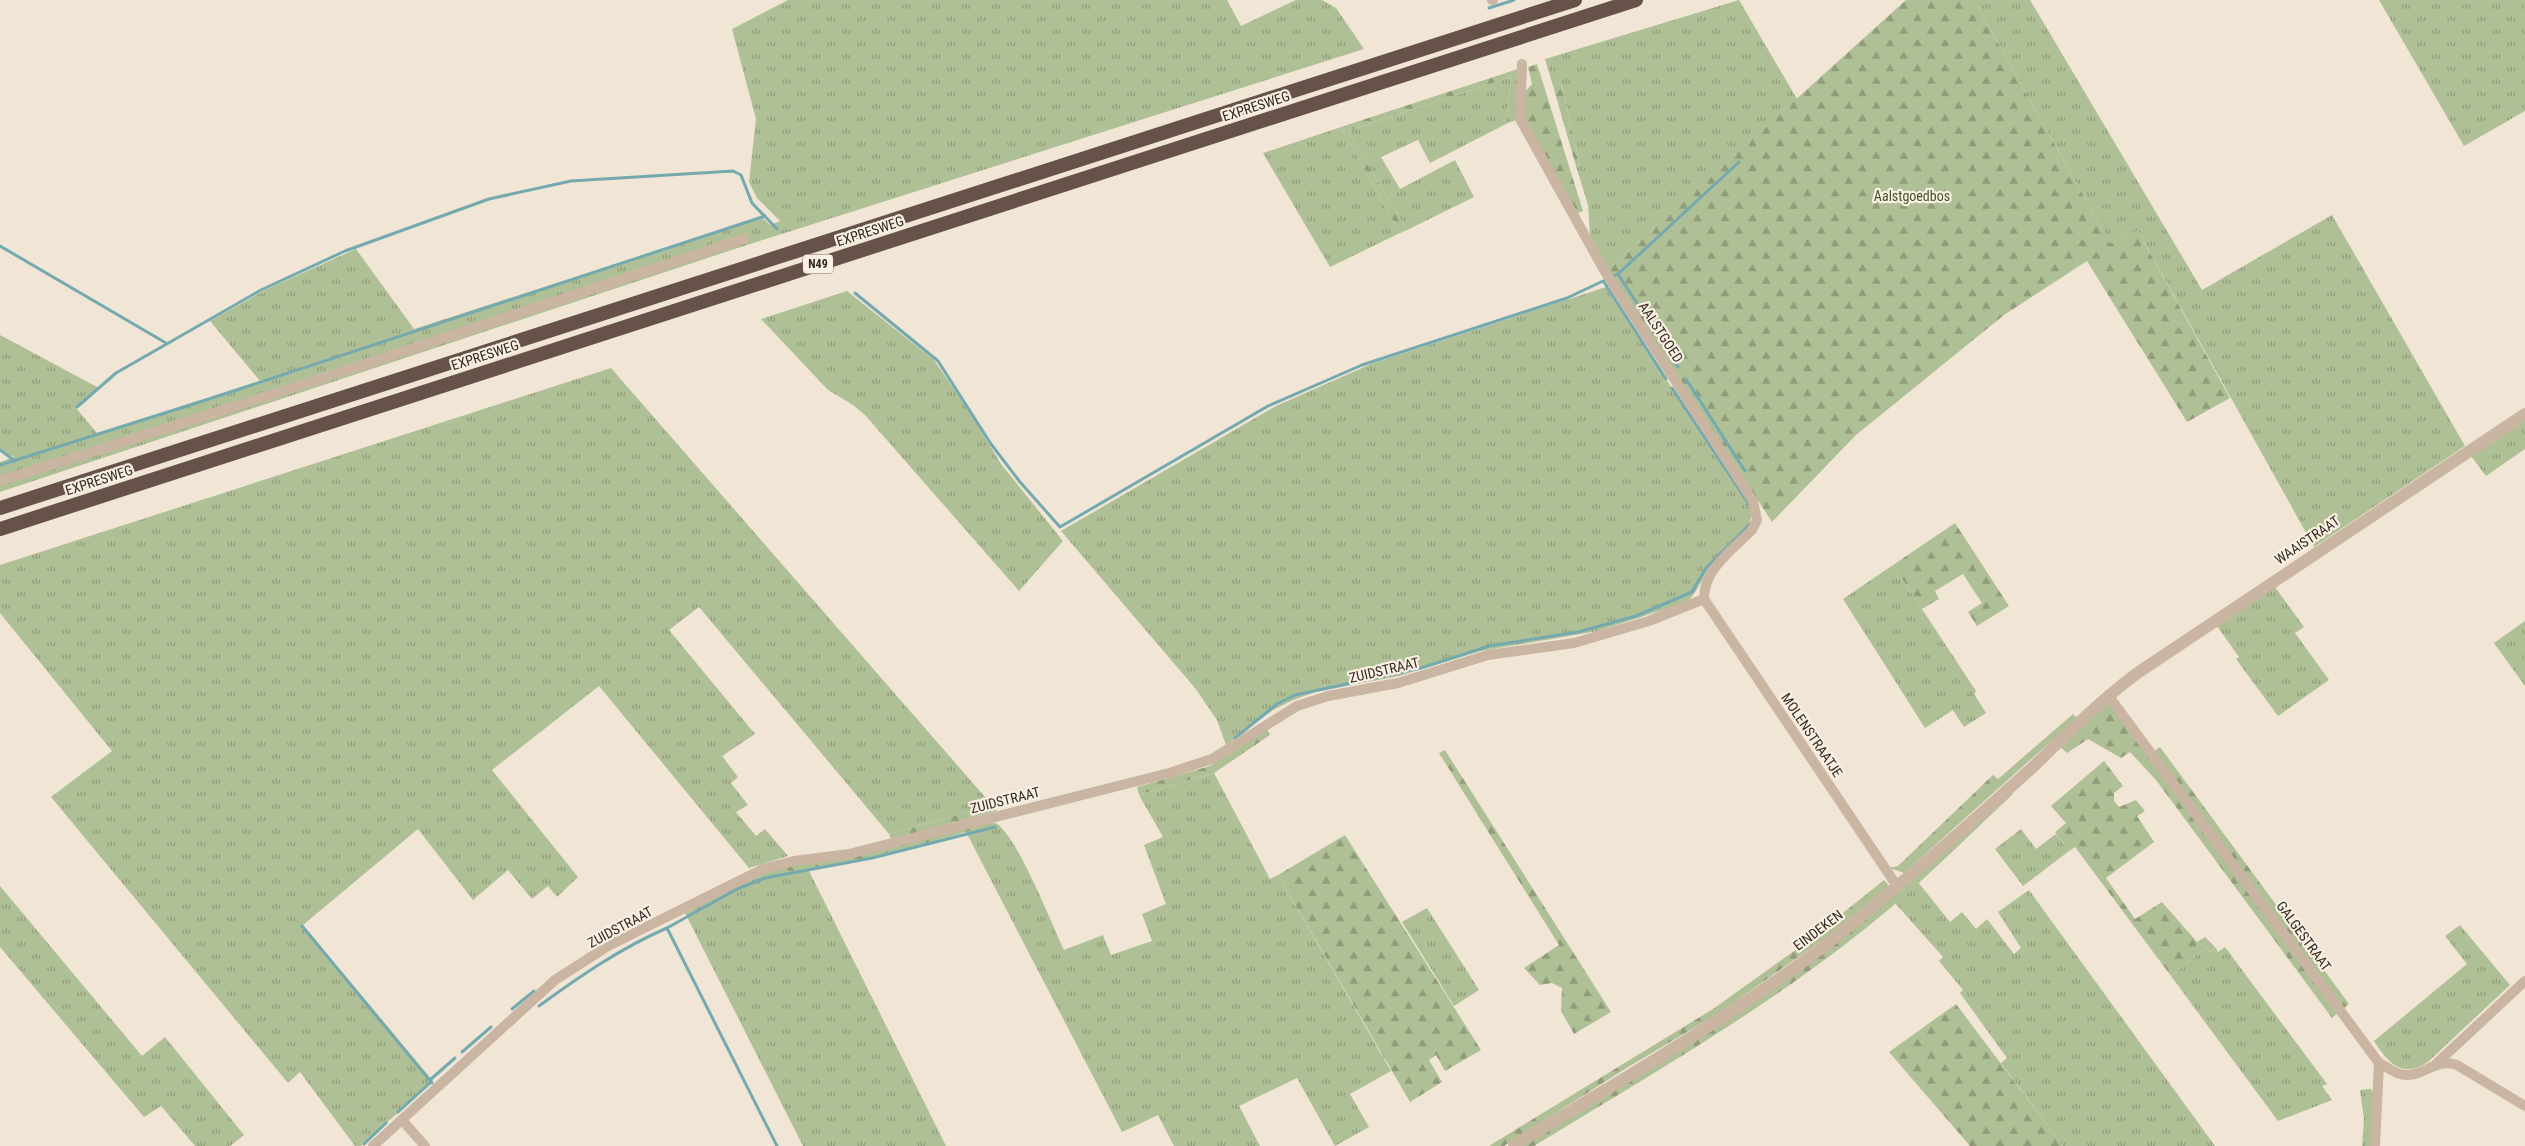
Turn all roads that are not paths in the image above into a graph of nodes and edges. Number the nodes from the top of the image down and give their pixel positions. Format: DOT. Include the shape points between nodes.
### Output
graph roads {
  1 [pos="1575,0"];
  2 [pos="1636,0"];
  3 [pos="1522,64"];
  4 [pos="744,239"];
  5 [pos="2525,414"];
  6 [pos="0,481"];
  7 [pos="0,508"];
  8 [pos="0,529"];
  9 [pos="1704,599"];
  10 [pos="2108,694"];
  11 [pos="1896,886"];
  12 [pos="2525,981"];
  13 [pos="2380,1063"];
  14 [pos="2437,1063"];
  15 [pos="2525,1106"];
  16 [pos="402,1120"];
  17 [pos="374,1146"];
  18 [pos="426,1146"];
  19 [pos="1514,1146"];
  20 [pos="2375,1146"];
  1 -- 7 [label="highway, EXPRESWEG / N49"];
  2 -- 8 [label="highway, EXPRESWEG / N49"];
  3 -- 9 [label="street, AALSTGOED" via="1520,119 1604,270 1754,501 1757,520 1752,530 1709,575 1703,589"];
  4 -- 6 [label="street"];
  5 -- 10 [label="street, WAAISTRAAT"];
  9 -- 11 [label="street, MOLENSTRAATJE"];
  9 -- 16 [label="street, ZUIDSTRAAT" via="1649,621 1574,643 1488,655 1398,683 1328,696 1276,717 1212,759 1169,773 849,854 794,861 763,869 608,946 555,980"];
  10 -- 11 [label="street, EINDEKEN" via="2032,767"];
  10 -- 13 [label="street, GALGESTRAAT"];
  11 -- 19 [label="street, EINDEKEN" via="1832,939 1744,1002"];
  12 -- 14 [label="street, GALGESTRAAT"];
  13 -- 14 [label="street, GALGESTRAAT" via="2399,1074 2410,1075"];
  13 -- 20 [label="street"];
  14 -- 15 [label="street" via="2457,1065"];
  16 -- 17 [label="street, ZUIDSTRAAT"];
  16 -- 18 [label="street"];
}
